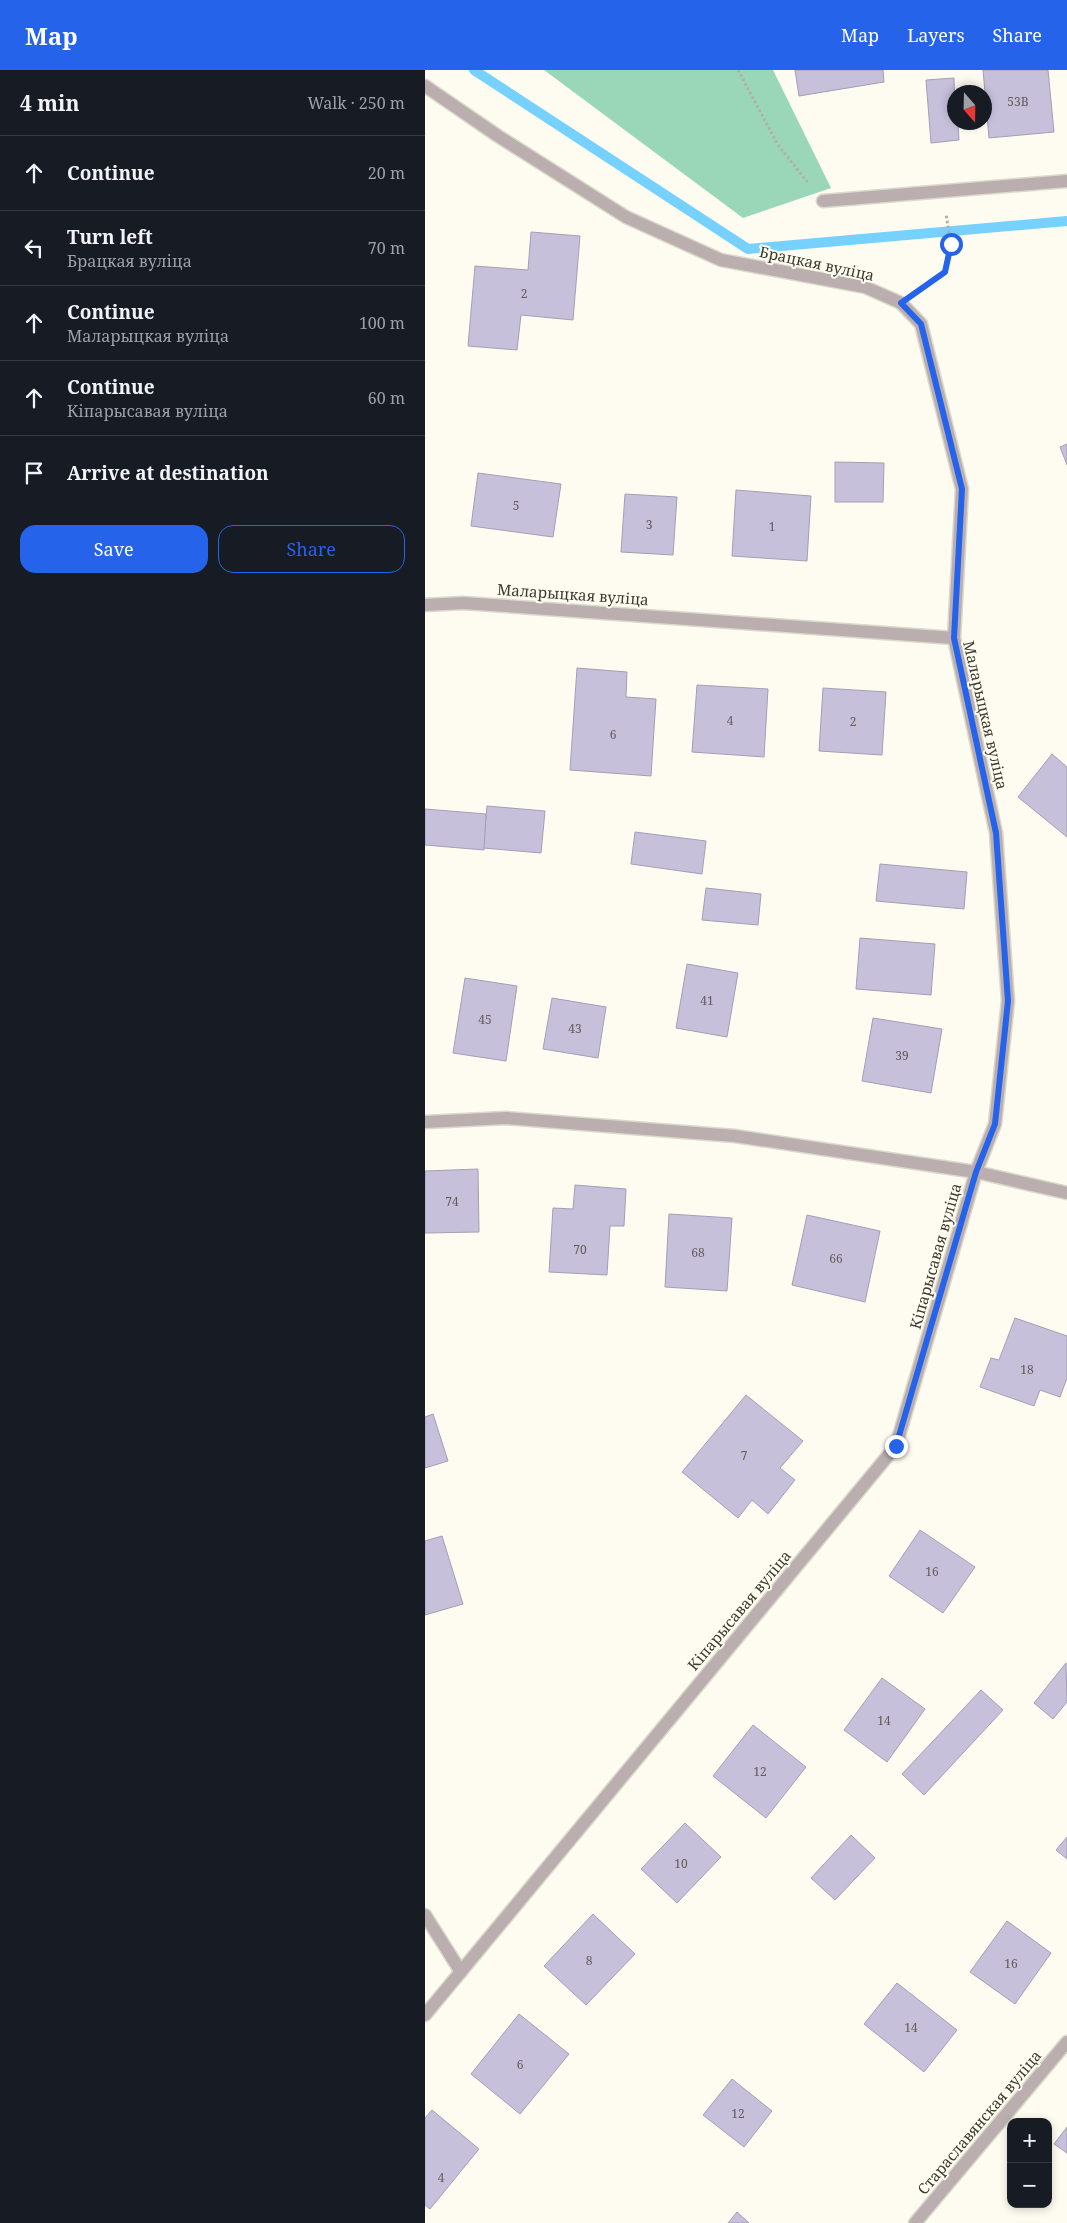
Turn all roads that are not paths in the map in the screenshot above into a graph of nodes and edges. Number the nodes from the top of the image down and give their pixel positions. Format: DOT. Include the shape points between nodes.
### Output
graph roads {
  1 [pos="425,86"];
  2 [pos="1067,181"];
  3 [pos="823,200"];
  4 [pos="425,605"];
  5 [pos="954,638"];
  6 [pos="425,1122"];
  7 [pos="976,1172"];
  8 [pos="1067,1193"];
  9 [pos="425,1915"];
  10 [pos="461,1972"];
  11 [pos="425,2015"];
  12 [pos="1067,2042"];
  13 [pos="915,2223"];
  1 -- 5 [label="street, Брацкая вуліца" via="626,217 721,260 865,287 901,303 921,324 962,489"];
  2 -- 3 [label="street"];
  4 -- 5 [label="street, Маларыцкая вуліца" via="463,603"];
  5 -- 7 [label="street, Маларыцкая вуліца" via="996,833 1008,1001 995,1124"];
  6 -- 7 [label="street" via="506,1118 735,1136"];
  7 -- 8 [label="street"];
  7 -- 10 [label="street, Кіпарысавая вуліца" via="896,1446"];
  9 -- 10 [label="street"];
  10 -- 11 [label="street, Кіпарысавая вуліца"];
  12 -- 13 [label="street, Стараславянская вуліца"];
}
